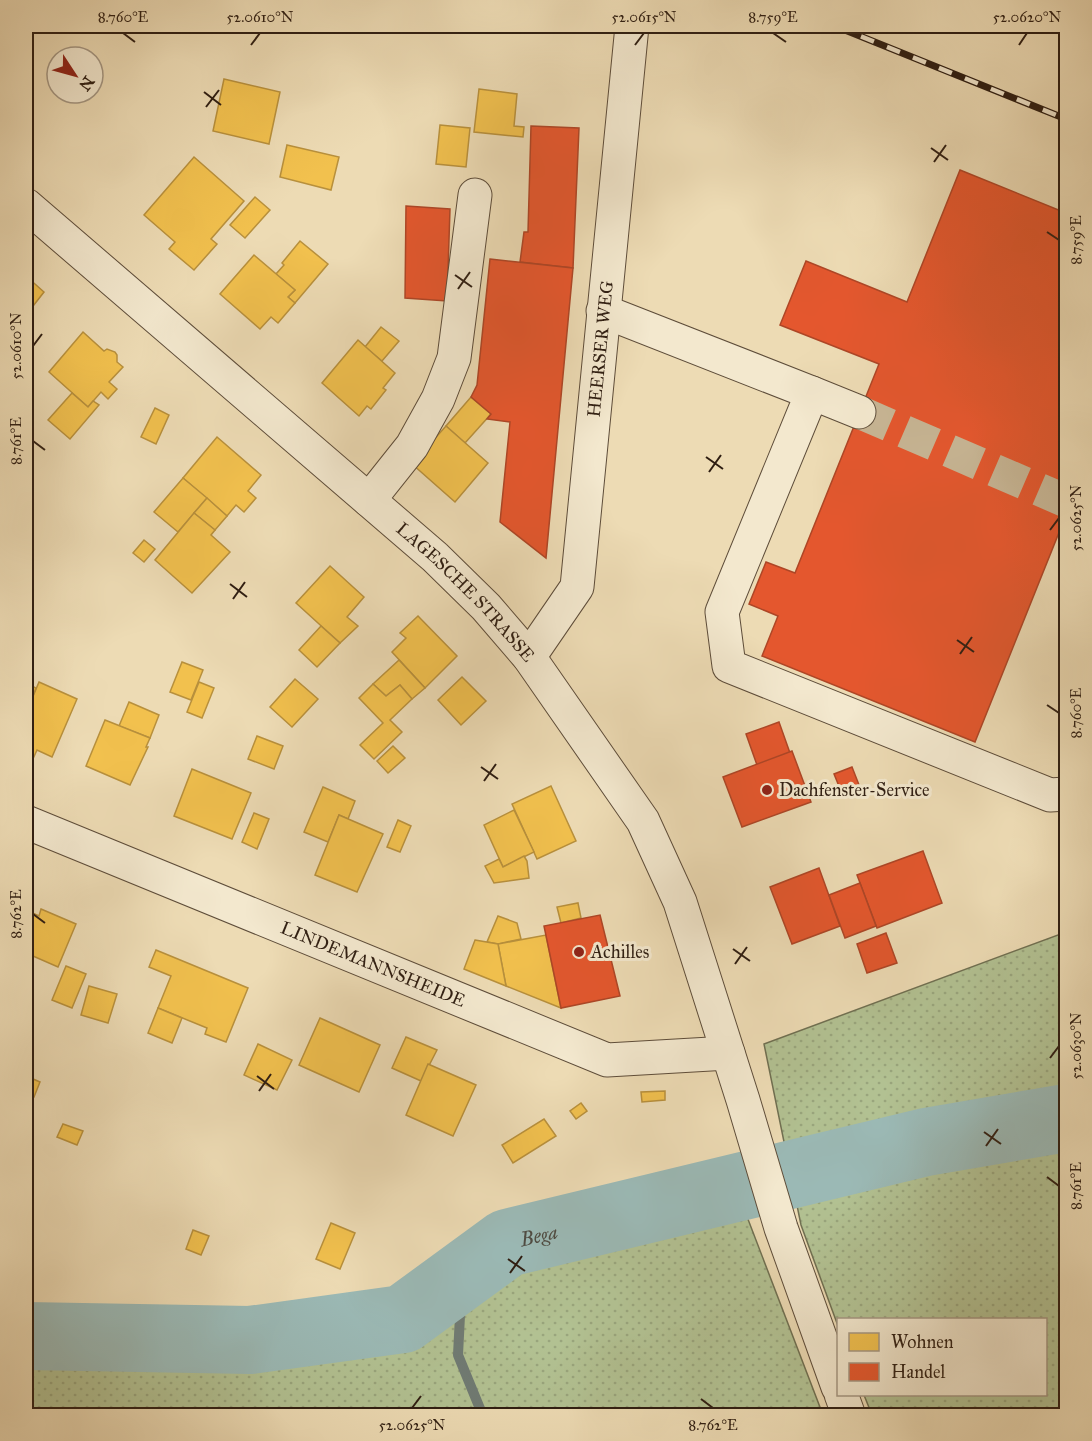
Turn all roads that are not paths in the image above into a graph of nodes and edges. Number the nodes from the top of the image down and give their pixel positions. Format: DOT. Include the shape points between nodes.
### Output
graph roads {
  1 [pos="632,26"];
  2 [pos="475,195"];
  3 [pos="26,205"];
  4 [pos="603,311"];
  5 [pos="812,393"];
  6 [pos="859,412"];
  7 [pos="369,500"];
  8 [pos="529,657"];
  9 [pos="1066,794"];
  10 [pos="26,822"];
  11 [pos="728,1053"];
  12 [pos="837,1384"];
  13 [pos="841,1396"];
  14 [pos="849,1416"];
  1 -- 4 [label="street, HEERSER WEG"];
  2 -- 7 [label="street" via="454,358 438,399 412,446"];
  3 -- 7 [label="street, LAGESCHE STRASSE"];
  4 -- 5 [label="street"];
  4 -- 8 [label="street, HEERSER WEG" via="577,587"];
  5 -- 6 [label="street"];
  5 -- 9 [label="street" via="722,612 729,666 1050,795"];
  7 -- 8 [label="street, LAGESCHE STRASSE" via="486,607"];
  8 -- 11 [label="street, LAGESCHE STRASSE" via="643,821 680,902"];
  10 -- 11 [label="street, LINDEMANNSHEIDE" via="607,1060"];
  11 -- 12 [label="street, LAGESCHE STRASSE" via="781,1228"];
  13 -- 14 [label="street"];
}
